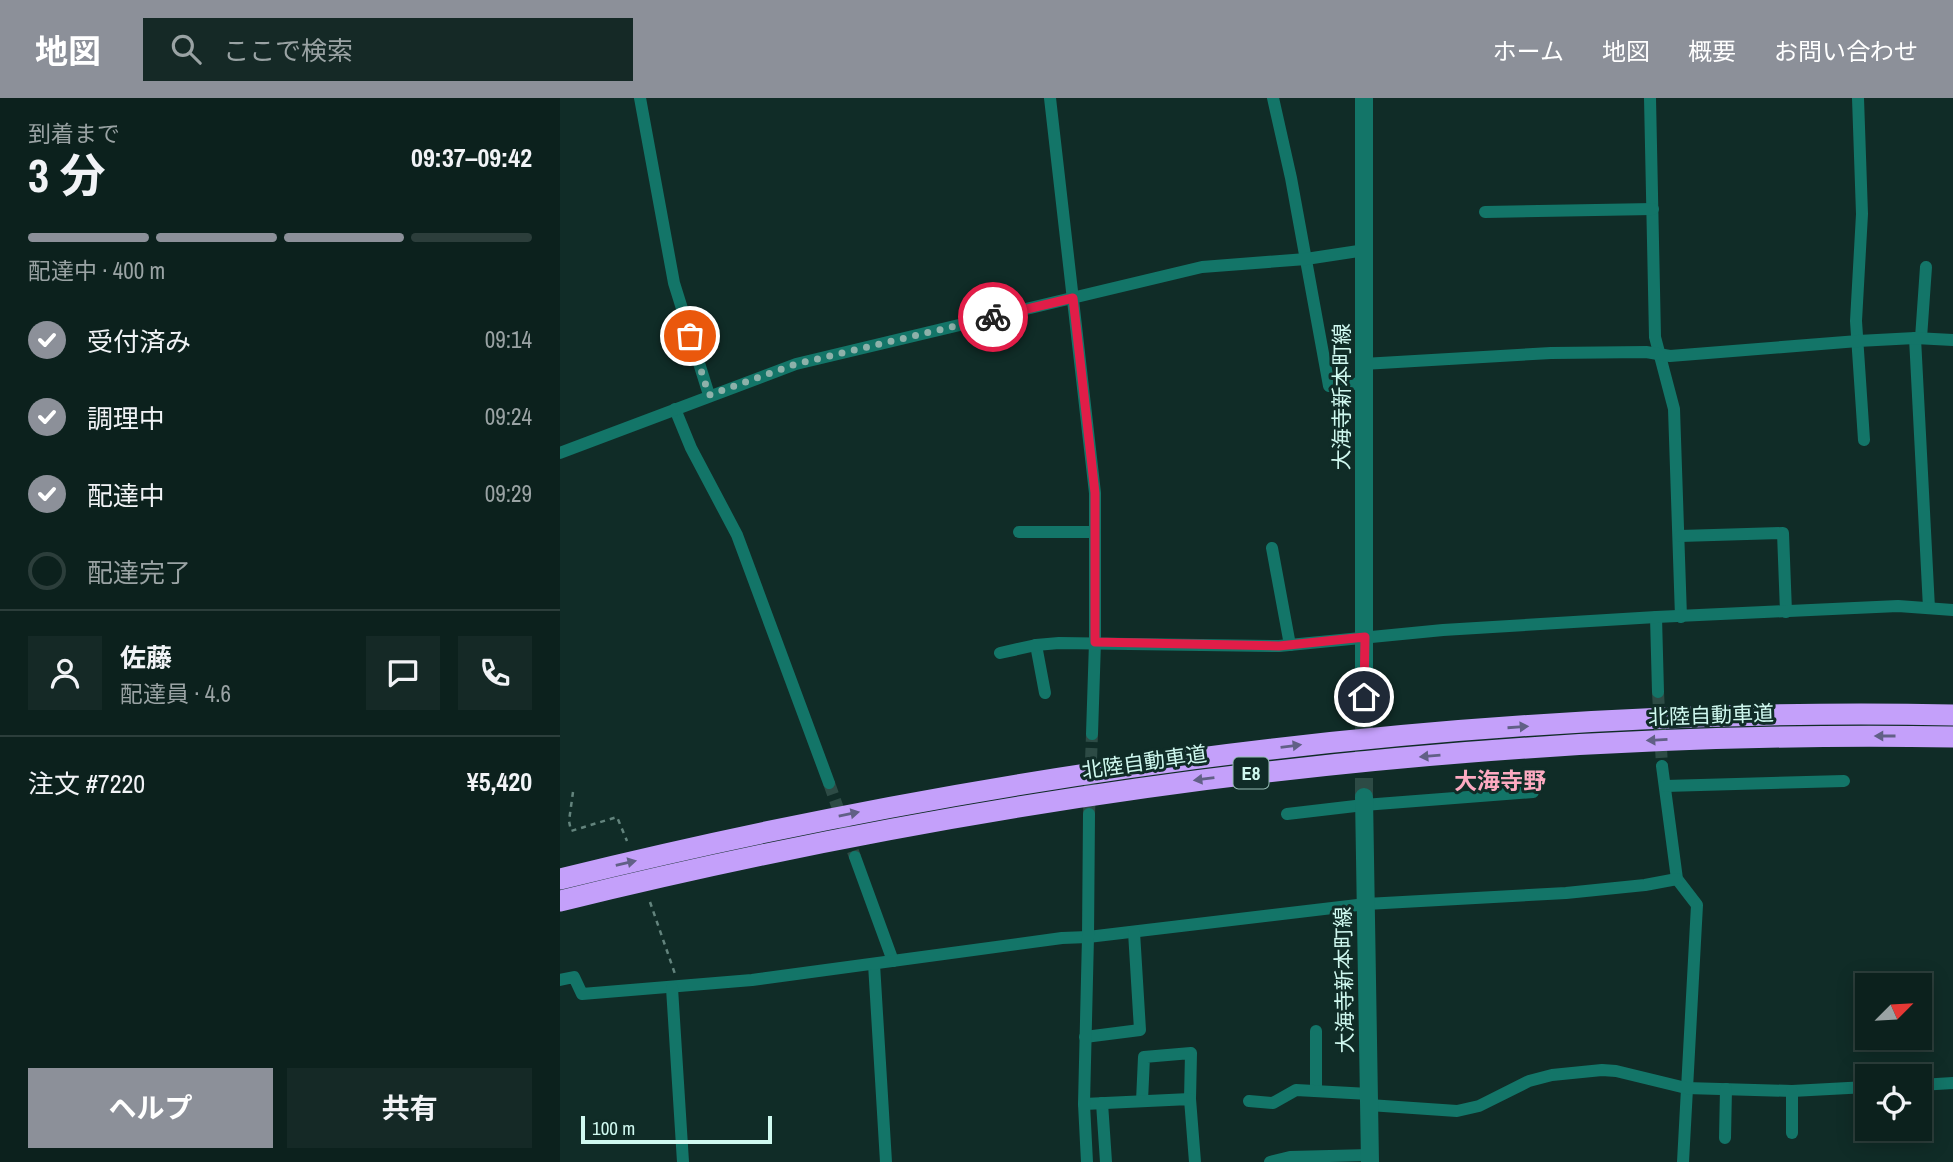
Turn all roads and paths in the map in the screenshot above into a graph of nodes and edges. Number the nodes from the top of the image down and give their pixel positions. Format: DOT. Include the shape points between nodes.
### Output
graph roads {
  1 [pos="640,98"];
  2 [pos="1050,98"];
  3 [pos="1273,98"];
  4 [pos="1364,98"];
  5 [pos="1650,98"];
  6 [pos="1858,98"];
  7 [pos="1653,209"];
  8 [pos="1485,212"];
  9 [pos="1365,250"];
  10 [pos="1306,259"];
  11 [pos="1926,267"];
  12 [pos="1073,298"];
  13 [pos="1918,338"];
  14 [pos="1953,340"];
  15 [pos="1858,341"];
  16 [pos="1659,353"];
  17 [pos="1363,364"];
  18 [pos="1363,383"];
  19 [pos="709,395"];
  20 [pos="675,409"];
  21 [pos="1864,440"];
  22 [pos="560,453"];
  23 [pos="1019,532"];
  24 [pos="1095,533"];
  25 [pos="1679,536"];
  26 [pos="1272,548"];
  27 [pos="1929,608"];
  28 [pos="1953,610"];
  29 [pos="1786,612"];
  30 [pos="1656,617"];
  31 [pos="1681,617"];
  32 [pos="1365,637"];
  33 [pos="1095,642"];
  34 [pos="1036,645"];
  35 [pos="1290,645"];
  36 [pos="1000,653"];
  37 [pos="1658,692"];
  38 [pos="1045,693"];
  39 [pos="1364,697"];
  40 [pos="1953,715"];
  41 [pos="1092,734"];
  42 [pos="1953,737"];
  43 [pos="1662,766"];
  44 [pos="1844,781"];
  45 [pos="828,783"];
  46 [pos="1665,786"];
  47 [pos="573,792"];
  48 [pos="1533,792"];
  49 [pos="1364,801"];
  50 [pos="1089,814"];
  51 [pos="1287,814"];
  52 [pos="627,841"];
  53 [pos="855,857"];
  54 [pos="560,878"];
  55 [pos="1677,879"];
  56 [pos="560,901"];
  57 [pos="650,902"];
  58 [pos="1366,904"];
  59 [pos="1133,932"];
  60 [pos="1088,937"];
  61 [pos="893,961"];
  62 [pos="874,964"];
  63 [pos="560,980"];
  64 [pos="676,987"];
  65 [pos="1316,1031"];
  66 [pos="1085,1037"];
  67 [pos="1953,1083"];
  68 [pos="1932,1084"];
  69 [pos="1686,1088"];
  70 [pos="1855,1088"];
  71 [pos="1726,1089"];
  72 [pos="1316,1091"];
  73 [pos="1792,1091"];
  74 [pos="1190,1099"];
  75 [pos="1369,1100"];
  76 [pos="1142,1101"];
  77 [pos="1249,1101"];
  78 [pos="1102,1103"];
  79 [pos="1084,1104"];
  80 [pos="1792,1133"];
  81 [pos="1725,1138"];
  82 [pos="1370,1159"];
  83 [pos="682,1162"];
  84 [pos="886,1162"];
  85 [pos="1087,1162"];
  86 [pos="1105,1162"];
  87 [pos="1195,1162"];
  88 [pos="1270,1162"];
  89 [pos="1682,1162"];
  1 -- 19 [label="street" via="674,283"];
  2 -- 12 [label="street"];
  3 -- 10 [label="street"];
  4 -- 9 [label="main road, 大海寺新本町線"];
  5 -- 7 [label="street"];
  6 -- 15 [label="street" via="1862,214"];
  7 -- 8 [label="street"];
  7 -- 16 [label="street"];
  9 -- 10 [label="street"];
  9 -- 17 [label="main road, 大海寺新本町線"];
  10 -- 12 [label="street" via="1202,267"];
  10 -- 18 [label="street" via="1329,386"];
  11 -- 13 [label="street"];
  12 -- 19 [label="street" via="796,364"];
  12 -- 24 [label="street" via="1095,493"];
  13 -- 14 [label="street"];
  13 -- 15 [label="street"];
  13 -- 27 [label="street"];
  15 -- 16 [label="street" via="1670,356"];
  15 -- 21 [label="street"];
  16 -- 17 [label="street" via="1551,353"];
  16 -- 25 [label="street" via="1674,409"];
  17 -- 18 [label="main road, 大海寺新本町線"];
  18 -- 32 [label="main road, 大海寺新本町線"];
  19 -- 20 [label="street"];
  20 -- 22 [label="street"];
  20 -- 45 [label="street" via="737,535"];
  23 -- 24 [label="street"];
  24 -- 33 [label="street"];
  25 -- 29 [label="street" via="1783,533"];
  25 -- 31 [label="street"];
  26 -- 35 [label="street"];
  27 -- 28 [label="street"];
  27 -- 29 [label="street"];
  29 -- 31 [label="street"];
  30 -- 31 [label="street"];
  30 -- 32 [label="street"];
  30 -- 37 [label="street"];
  32 -- 35 [label="street"];
  32 -- 39 [label="main road, 大海寺新本町線"];
  33 -- 34 [label="street"];
  33 -- 35 [label="street"];
  33 -- 41 [label="street"];
  34 -- 36 [label="street"];
  34 -- 38 [label="street"];
  54 -- 40 [label="highway, 北陸自動車道 / E8, one-way" via="718,841 964,793 1313,744 1656,719"];
  42 -- 56 [label="highway, 北陸自動車道 / E8, one-way" via="1567,745 1197,779 853,836"];
  43 -- 46 [label="street"];
  44 -- 46 [label="street"];
  46 -- 55 [label="street"];
  47 -- 52 [label="path" via="571,831 617,817"];
  48 -- 49 [label="street"];
  49 -- 51 [label="street"];
  49 -- 58 [label="main road, 大海寺新本町線"];
  50 -- 60 [label="street"];
  53 -- 61 [label="street"];
  55 -- 58 [label="street" via="1566,893"];
  55 -- 69 [label="street" via="1697,905"];
  57 -- 64 [label="path"];
  58 -- 59 [label="street"];
  58 -- 75 [label="main road, 大海寺新本町線"];
  59 -- 60 [label="street"];
  59 -- 66 [label="street" via="1140,1030"];
  60 -- 61 [label="street"];
  60 -- 66 [label="street"];
  61 -- 62 [label="street"];
  62 -- 64 [label="street"];
  62 -- 84 [label="street"];
  63 -- 64 [label="street" via="575,977 582,994"];
  64 -- 83 [label="street"];
  65 -- 72 [label="street"];
  66 -- 79 [label="street"];
  67 -- 68 [label="street"];
  69 -- 71 [label="street"];
  69 -- 75 [label="street" via="1602,1070 1529,1081 1479,1106 1457,1111"];
  69 -- 89 [label="street"];
  70 -- 73 [label="street"];
  71 -- 73 [label="street"];
  71 -- 81 [label="street"];
  72 -- 75 [label="street"];
  72 -- 77 [label="street" via="1296,1090 1273,1103"];
  73 -- 80 [label="street"];
  74 -- 76 [label="street"];
  74 -- 76 [label="street" via="1191,1054 1144,1057"];
  74 -- 87 [label="street"];
  75 -- 82 [label="main road, 大海寺新本町線"];
  76 -- 78 [label="street"];
  78 -- 79 [label="street"];
  78 -- 86 [label="street"];
  79 -- 85 [label="street"];
  82 -- 88 [label="street" via="1290,1157"];
}
